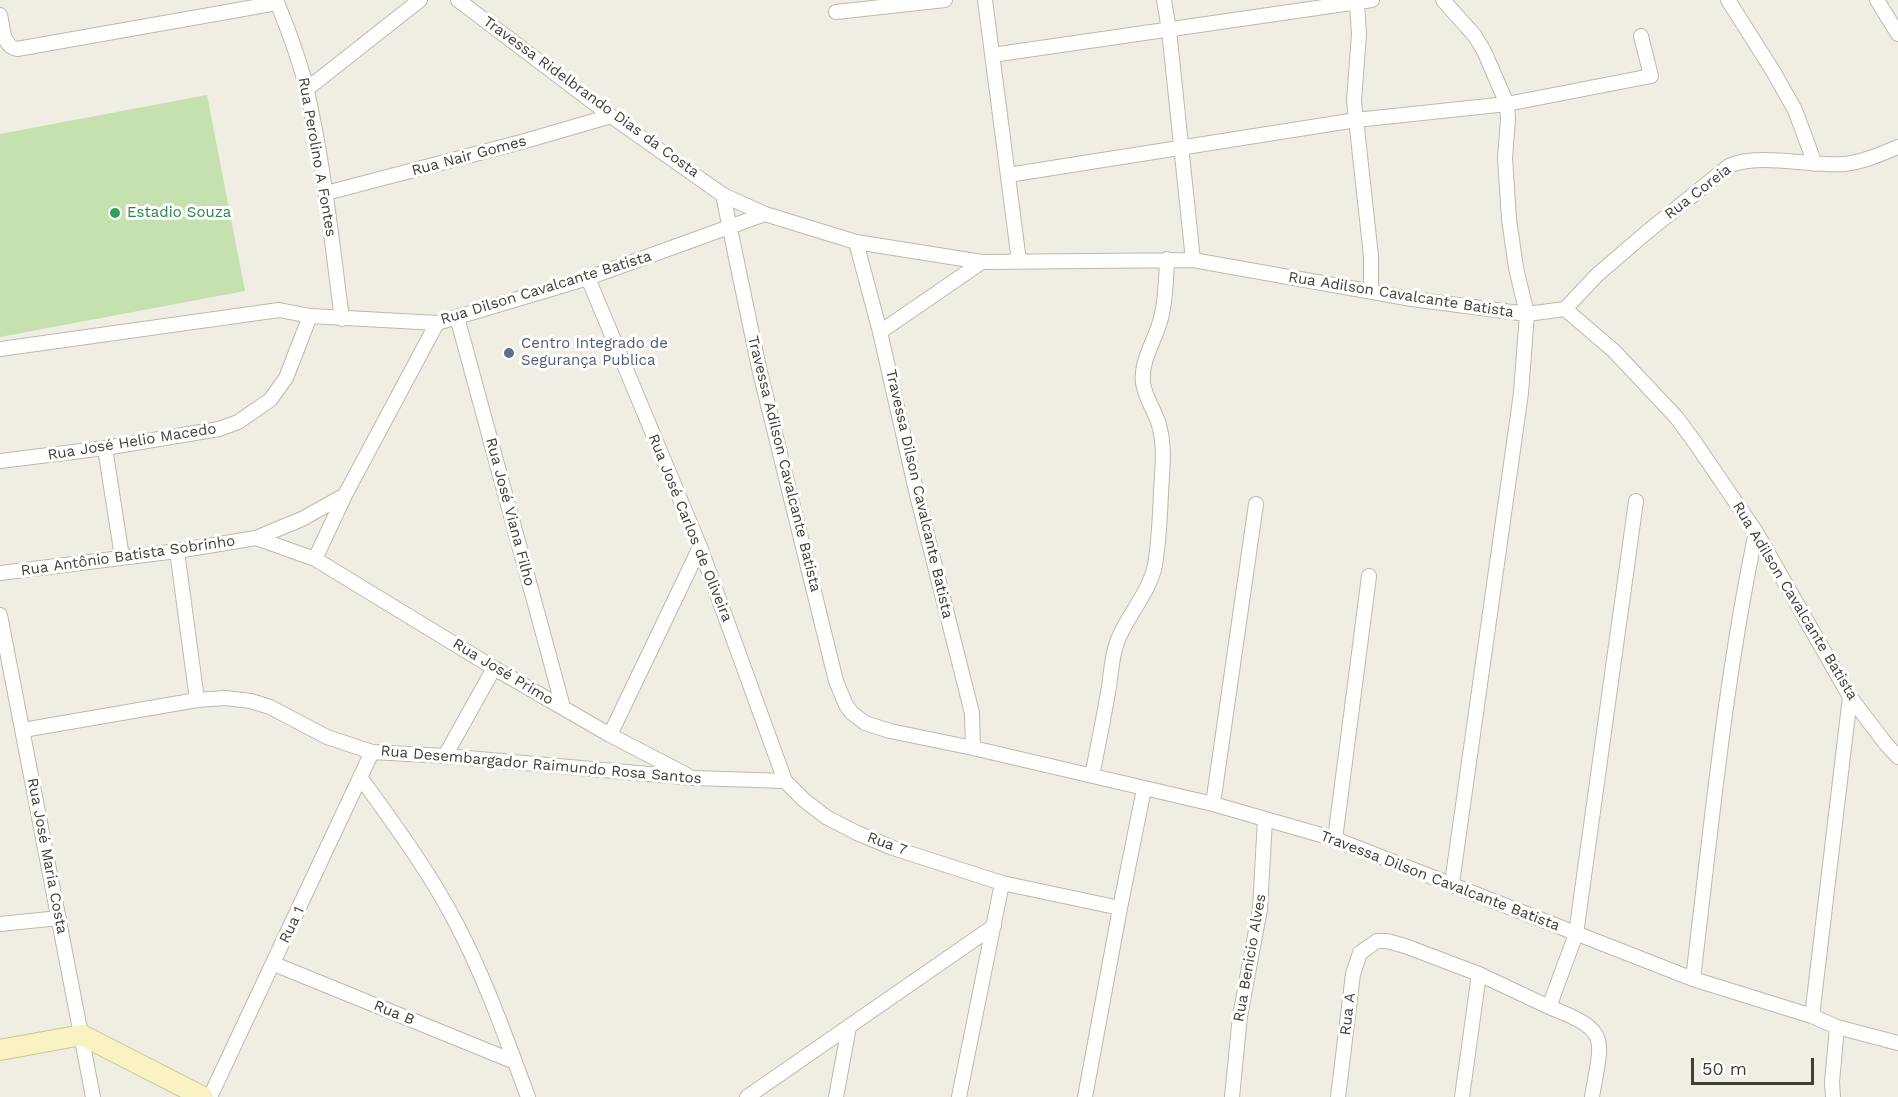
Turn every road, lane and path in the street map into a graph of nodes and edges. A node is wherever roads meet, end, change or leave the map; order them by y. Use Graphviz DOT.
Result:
graph roads {
  1 [pos="420,0"];
  2 [pos="458,0"];
  3 [pos="945,0"];
  4 [pos="985,0"];
  5 [pos="1164,0"];
  6 [pos="1372,0"];
  7 [pos="1443,0"];
  8 [pos="1728,0"];
  9 [pos="1877,0"];
  10 [pos="277,2"];
  11 [pos="1357,3"];
  12 [pos="836,12"];
  13 [pos="0,15"];
  14 [pos="1169,30"];
  15 [pos="1898,34"];
  16 [pos="1641,36"];
  17 [pos="992,55"];
  18 [pos="307,89"];
  19 [pos="1507,104"];
  20 [pos="611,116"];
  21 [pos="1356,120"];
  22 [pos="1898,147"];
  23 [pos="1181,148"];
  24 [pos="1815,164"];
  25 [pos="1008,175"];
  26 [pos="326,193"];
  27 [pos="723,195"];
  28 [pos="765,214"];
  29 [pos="730,228"];
  30 [pos="856,242"];
  31 [pos="1167,259"];
  32 [pos="1193,260"];
  33 [pos="1019,261"];
  34 [pos="982,262"];
  35 [pos="588,278"];
  36 [pos="1371,292"];
  37 [pos="1566,309"];
  38 [pos="1527,314"];
  39 [pos="310,316"];
  40 [pos="457,317"];
  41 [pos="342,319"];
  42 [pos="437,323"];
  43 [pos="880,332"];
  44 [pos="0,349"];
  45 [pos="105,448"];
  46 [pos="0,461"];
  47 [pos="345,495"];
  48 [pos="1636,501"];
  49 [pos="1256,504"];
  50 [pos="1756,532"];
  51 [pos="256,538"];
  52 [pos="700,547"];
  53 [pos="177,551"];
  54 [pos="122,557"];
  55 [pos="315,559"];
  56 [pos="0,573"];
  57 [pos="1369,576"];
  58 [pos="0,615"];
  59 [pos="494,668"];
  60 [pos="1850,697"];
  61 [pos="197,700"];
  62 [pos="563,707"];
  63 [pos="865,723"];
  64 [pos="23,730"];
  65 [pos="610,735"];
  66 [pos="973,748"];
  67 [pos="372,752"];
  68 [pos="445,756"];
  69 [pos="1898,757"];
  70 [pos="1092,776"];
  71 [pos="360,777"];
  72 [pos="694,778"];
  73 [pos="785,781"];
  74 [pos="1144,789"];
  75 [pos="1212,804"];
  76 [pos="1265,819"];
  77 [pos="1335,839"];
  78 [pos="1002,883"];
  79 [pos="1452,884"];
  80 [pos="1120,908"];
  81 [pos="59,918"];
  82 [pos="0,924"];
  83 [pos="994,926"];
  84 [pos="1576,934"];
  85 [pos="274,964"];
  86 [pos="1479,974"];
  87 [pos="1693,979"];
  88 [pos="1549,1006"];
  89 [pos="1812,1017"];
  90 [pos="849,1027"];
  91 [pos="1837,1027"];
  92 [pos="82,1035"];
  93 [pos="1898,1043"];
  94 [pos="0,1050"];
  95 [pos="515,1062"];
  96 [pos="93,1097"];
  97 [pos="203,1097"];
  98 [pos="210,1097"];
  99 [pos="528,1097"];
  100 [pos="747,1097"];
  101 [pos="836,1097"];
  102 [pos="959,1097"];
  103 [pos="1085,1097"];
  104 [pos="1232,1097"];
  105 [pos="1338,1097"];
  106 [pos="1462,1097"];
  107 [pos="1592,1097"];
  108 [pos="1833,1097"];
  1 -- 18 [label="street"];
  2 -- 20 [label="street, Travessa Ridelbrando Dias da Costa"];
  3 -- 12 [label="street"];
  4 -- 17 [label="street"];
  5 -- 14 [label="street"];
  6 -- 11 [label="street"];
  7 -- 19 [label="street"];
  8 -- 24 [label="street"];
  9 -- 15 [label="street"];
  10 -- 13 [label="street"];
  10 -- 18 [label="street, Rua Perolino A Fontes"];
  11 -- 14 [label="street"];
  11 -- 21 [label="street"];
  14 -- 17 [label="street"];
  14 -- 23 [label="street"];
  16 -- 19 [label="street"];
  17 -- 25 [label="street"];
  18 -- 26 [label="street, Rua Perolino A Fontes"];
  19 -- 21 [label="street"];
  19 -- 38 [label="street"];
  20 -- 26 [label="street, Rua Nair Gomes"];
  20 -- 27 [label="street, Travessa Ridelbrando Dias da Costa"];
  21 -- 23 [label="street"];
  21 -- 36 [label="street"];
  22 -- 24 [label="street, Rua Coreia"];
  23 -- 25 [label="street"];
  23 -- 32 [label="street"];
  24 -- 37 [label="street, Rua Coreia"];
  25 -- 33 [label="street"];
  26 -- 41 [label="street, Rua Perolino A Fontes"];
  27 -- 28 [label="street, Rua Adilson Cavalcante Batista"];
  27 -- 29 [label="street, Travessa Adilson Cavalcante Batista"];
  28 -- 29 [label="street, Rua Dilson Cavalcante Batista"];
  28 -- 30 [label="street, Rua Adilson Cavalcante Batista"];
  29 -- 35 [label="street, Rua Dilson Cavalcante Batista"];
  29 -- 63 [label="street, Travessa Adilson Cavalcante Batista"];
  30 -- 34 [label="street, Rua Adilson Cavalcante Batista"];
  30 -- 43 [label="street, Travessa Dilson Cavalcante Batista"];
  31 -- 32 [label="street, Rua Adilson Cavalcante Batista"];
  31 -- 33 [label="street, Rua Adilson Cavalcante Batista"];
  31 -- 70 [label="street"];
  32 -- 36 [label="street, Rua Adilson Cavalcante Batista"];
  33 -- 34 [label="street, Rua Adilson Cavalcante Batista"];
  34 -- 43 [label="street"];
  35 -- 40 [label="street, Rua Dilson Cavalcante Batista"];
  35 -- 52 [label="street, Rua José Carlos de Oliveira"];
  36 -- 38 [label="street, Rua Adilson Cavalcante Batista"];
  37 -- 38 [label="street, Rua Adilson Cavalcante Batista"];
  37 -- 50 [label="street, Rua Adilson Cavalcante Batista"];
  38 -- 79 [label="street"];
  39 -- 41 [label="street, Rua Dilson Cavalcante Batista"];
  39 -- 44 [label="street, Rua Dilson Cavalcante Batista"];
  39 -- 45 [label="street, Rua José Helio Macedo"];
  40 -- 42 [label="street, Rua Dilson Cavalcante Batista"];
  40 -- 62 [label="street, Rua José Viana Filho"];
  41 -- 42 [label="street, Rua Dilson Cavalcante Batista"];
  42 -- 47 [label="street"];
  43 -- 66 [label="street, Travessa Dilson Cavalcante Batista"];
  45 -- 46 [label="street, Rua José Helio Macedo"];
  45 -- 54 [label="street"];
  47 -- 51 [label="street, Rua Antônio Batista Sobrinho"];
  47 -- 55 [label="street"];
  48 -- 84 [label="street"];
  49 -- 75 [label="street"];
  50 -- 60 [label="street, Rua Adilson Cavalcante Batista"];
  50 -- 87 [label="street"];
  51 -- 53 [label="street, Rua Antônio Batista Sobrinho"];
  51 -- 55 [label="street, Rua José Primo"];
  52 -- 65 [label="street"];
  52 -- 73 [label="street, Rua José Carlos de Oliveira"];
  53 -- 54 [label="street, Rua Antônio Batista Sobrinho"];
  53 -- 61 [label="street"];
  54 -- 56 [label="street, Rua Antônio Batista Sobrinho"];
  55 -- 59 [label="street, Rua José Primo"];
  57 -- 77 [label="street"];
  58 -- 64 [label="street, Rua José Maria Costa"];
  59 -- 62 [label="street, Rua José Primo"];
  59 -- 68 [label="street"];
  60 -- 69 [label="street, Rua Adilson Cavalcante Batista"];
  60 -- 89 [label="street"];
  61 -- 64 [label="street, Rua Desembargador Raimundo Rosa Santos"];
  61 -- 67 [label="street, Rua Desembargador Raimundo Rosa Santos"];
  62 -- 65 [label="street, Rua José Primo"];
  63 -- 66 [label="street, Travessa Dilson Cavalcante Batista"];
  64 -- 81 [label="street, Rua José Maria Costa"];
  65 -- 72 [label="street, Rua José Primo"];
  66 -- 70 [label="street, Travessa Dilson Cavalcante Batista"];
  67 -- 68 [label="street, Rua Desembargador Raimundo Rosa Santos"];
  67 -- 71 [label="street, Rua 1"];
  68 -- 72 [label="street, Rua Desembargador Raimundo Rosa Santos"];
  70 -- 74 [label="street, Travessa Dilson Cavalcante Batista"];
  71 -- 85 [label="street, Rua 1"];
  71 -- 95 [label="street"];
  72 -- 73 [label="street, Rua Desembargador Raimundo Rosa Santos"];
  73 -- 78 [label="street, Rua 7"];
  74 -- 75 [label="street, Travessa Dilson Cavalcante Batista"];
  74 -- 80 [label="street"];
  75 -- 76 [label="street, Travessa Dilson Cavalcante Batista"];
  76 -- 77 [label="street, Travessa Dilson Cavalcante Batista"];
  76 -- 104 [label="street, Rua Benicio Alves"];
  77 -- 79 [label="street, Travessa Dilson Cavalcante Batista"];
  78 -- 80 [label="street, Rua 7"];
  78 -- 83 [label="street"];
  79 -- 84 [label="street, Travessa Dilson Cavalcante Batista"];
  80 -- 103 [label="street"];
  81 -- 82 [label="street"];
  81 -- 92 [label="street, Rua José Maria Costa"];
  83 -- 90 [label="street"];
  83 -- 102 [label="street"];
  84 -- 87 [label="street, Travessa Dilson Cavalcante Batista"];
  84 -- 88 [label="street"];
  85 -- 95 [label="street, Rua B"];
  85 -- 98 [label="street, Rua 1"];
  86 -- 88 [label="street"];
  86 -- 105 [label="street, Rua A"];
  86 -- 106 [label="street"];
  87 -- 89 [label="street, Travessa Dilson Cavalcante Batista"];
  88 -- 107 [label="street"];
  89 -- 91 [label="street, Travessa Dilson Cavalcante Batista"];
  90 -- 100 [label="street"];
  90 -- 101 [label="street"];
  91 -- 93 [label="street, Travessa Dilson Cavalcante Batista"];
  91 -- 108 [label="street"];
  92 -- 94 [label="main road"];
  92 -- 96 [label="street, Rua José Maria Costa"];
  92 -- 97 [label="main road"];
  95 -- 99 [label="street"];
}
